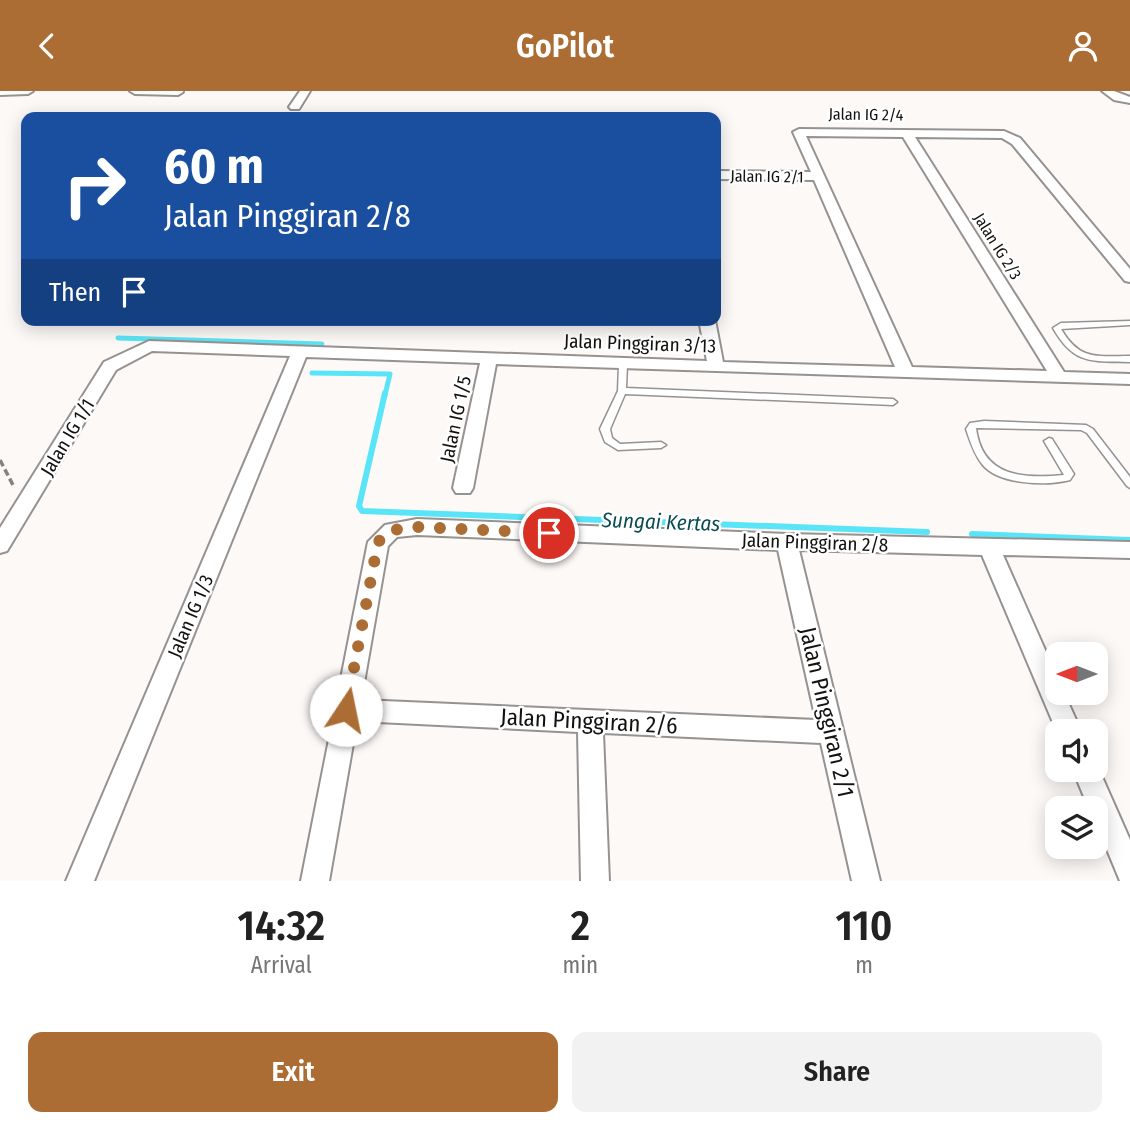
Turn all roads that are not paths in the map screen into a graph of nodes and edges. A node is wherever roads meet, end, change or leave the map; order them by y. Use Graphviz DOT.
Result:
graph roads {
  1 [pos="27,91"];
  2 [pos="135,91"];
  3 [pos="154,91"];
  4 [pos="305,91"];
  5 [pos="1107,91"];
  6 [pos="0,92"];
  7 [pos="178,92"];
  8 [pos="1130,100"];
  9 [pos="295,107"];
  10 [pos="906,132"];
  11 [pos="721,175"];
  12 [pos="819,176"];
  13 [pos="1130,278"];
  14 [pos="1130,323"];
  15 [pos="708,326"];
  16 [pos="149,347"];
  17 [pos="300,352"];
  18 [pos="489,359"];
  19 [pos="1130,359"];
  20 [pos="623,364"];
  21 [pos="716,367"];
  22 [pos="906,373"];
  23 [pos="1060,379"];
  24 [pos="1130,379"];
  25 [pos="622,391"];
  26 [pos="893,402"];
  27 [pos="1049,441"];
  28 [pos="661,445"];
  29 [pos="1130,484"];
  30 [pos="463,488"];
  31 [pos="787,542"];
  32 [pos="0,545"];
  33 [pos="989,547"];
  34 [pos="1130,550"];
  35 [pos="346,710"];
  36 [pos="1064,719"];
  37 [pos="590,721"];
  38 [pos="831,732"];
  39 [pos="1091,782"];
  40 [pos="1130,872"];
  41 [pos="80,881"];
  42 [pos="315,881"];
  43 [pos="595,881"];
  44 [pos="866,881"];
  1 -- 6 [label="street"];
  2 -- 3 [label="street"];
  3 -- 7 [label="street"];
  4 -- 9 [label="street"];
  5 -- 8 [label="street"];
  10 -- 12 [label="street, Jalan IG 2/4"];
  10 -- 13 [label="street, Jalan IG 2/4"];
  10 -- 23 [label="street, Jalan IG 2/3"];
  11 -- 12 [label="street, Jalan IG 2/1"];
  12 -- 22 [label="street, Jalan IG 2/4"];
  14 -- 19 [label="lane"];
  15 -- 21 [label="street"];
  16 -- 17 [label="street, Jalan Pinggiran 3/13"];
  16 -- 32 [label="street, Jalan IG 1/1"];
  17 -- 18 [label="street, Jalan Pinggiran 3/13"];
  17 -- 41 [label="street, Jalan IG 1/3"];
  18 -- 20 [label="street, Jalan Pinggiran 3/13"];
  18 -- 30 [label="street, Jalan IG 1/5"];
  20 -- 21 [label="street, Jalan Pinggiran 3/13"];
  20 -- 25 [label="lane"];
  21 -- 22 [label="street, Jalan Pinggiran 3/13"];
  22 -- 23 [label="street, Jalan Pinggiran 3/13"];
  23 -- 24 [label="street, Jalan Pinggiran 3/13"];
  25 -- 26 [label="lane"];
  25 -- 28 [label="lane"];
  27 -- 29 [label="lane"];
  31 -- 33 [label="street, Jalan Pinggiran 2/8"];
  31 -- 35 [label="street, Jalan Pinggiran 2/8"];
  31 -- 38 [label="street, Jalan Pinggiran 2/1"];
  33 -- 34 [label="street, Jalan Pinggiran 2/8"];
  33 -- 36 [label="street"];
  35 -- 37 [label="street, Jalan Pinggiran 2/6"];
  35 -- 42 [label="street"];
  37 -- 38 [label="street, Jalan Pinggiran 2/6"];
  37 -- 43 [label="street"];
  38 -- 44 [label="street, Jalan Pinggiran 2/1"];
  39 -- 40 [label="street"];
}
